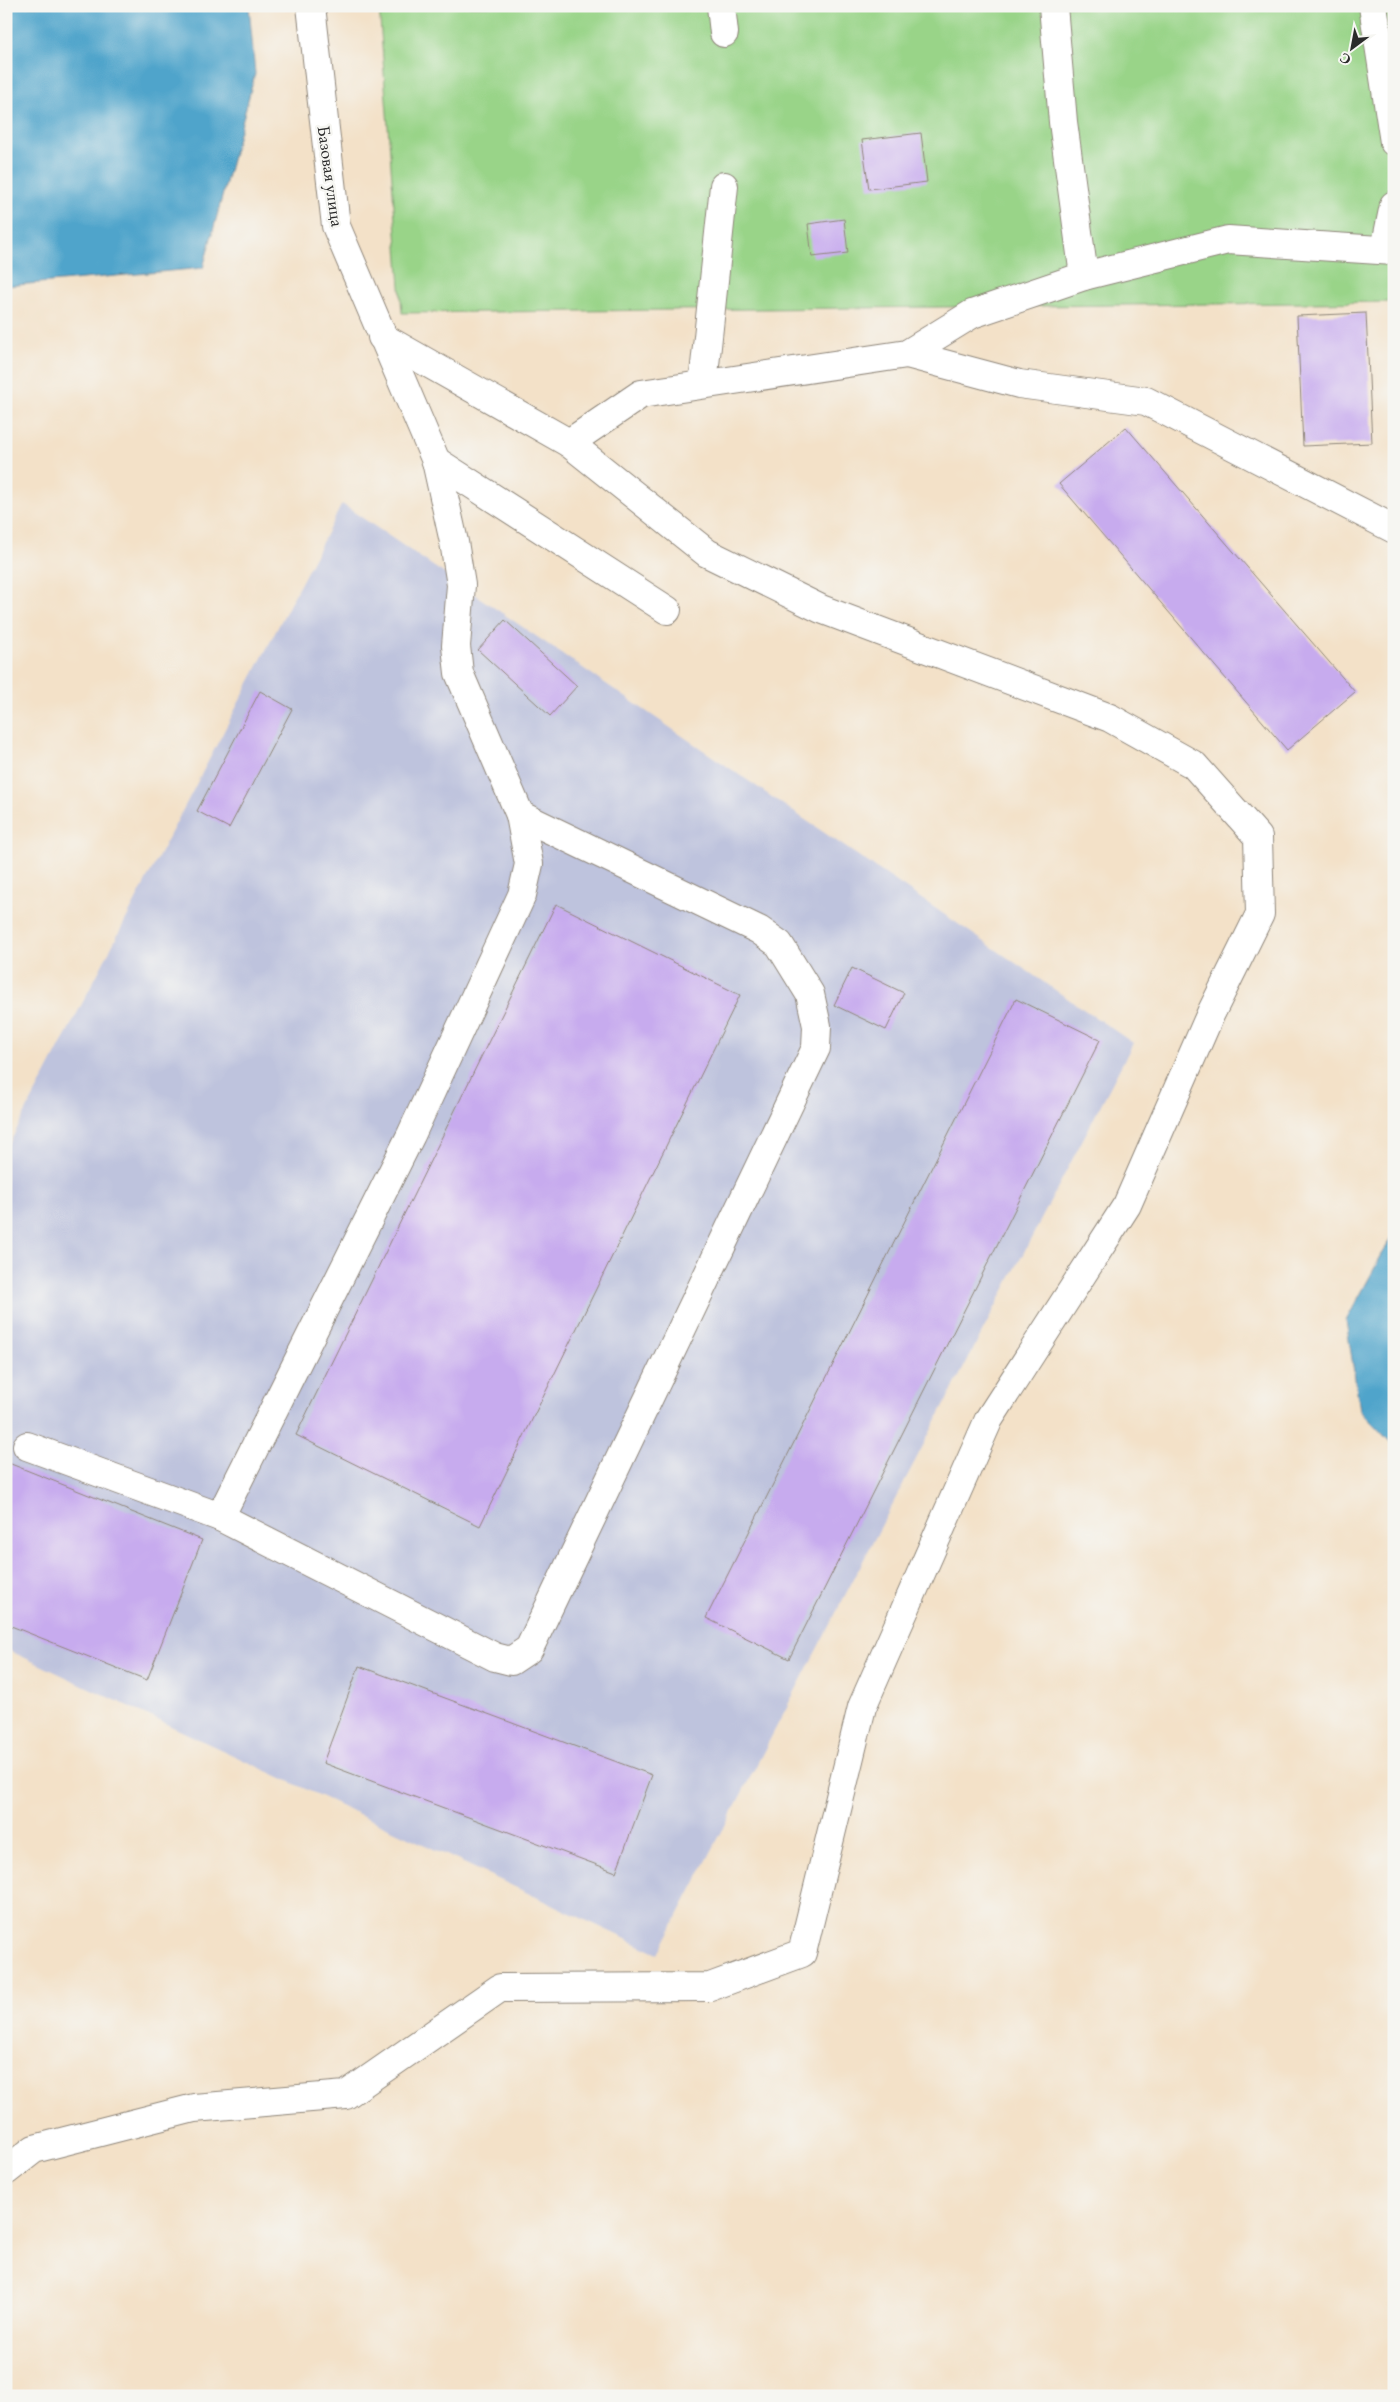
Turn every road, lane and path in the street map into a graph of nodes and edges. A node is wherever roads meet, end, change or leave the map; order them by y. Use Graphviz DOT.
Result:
graph roads {
  1 [pos="311,6"];
  2 [pos="721,6"];
  3 [pos="1053,6"];
  4 [pos="1374,6"];
  5 [pos="724,33"];
  6 [pos="1394,142"];
  7 [pos="724,186"];
  8 [pos="1394,205"];
  9 [pos="1389,250"];
  10 [pos="1084,276"];
  11 [pos="382,337"];
  12 [pos="907,354"];
  13 [pos="703,384"];
  14 [pos="569,443"];
  15 [pos="436,461"];
  16 [pos="1394,529"];
  17 [pos="668,610"];
  18 [pos="520,816"];
  19 [pos="27,1446"];
  20 [pos="220,1517"];
  21 [pos="6,2171"];
  1 -- 11 [label="street, Базовая улица"];
  2 -- 5 [label="street"];
  3 -- 10 [label="street"];
  4 -- 6 [label="street"];
  7 -- 13 [label="street"];
  8 -- 9 [label="street"];
  9 -- 10 [label="street"];
  10 -- 12 [label="street"];
  11 -- 14 [label="street"];
  11 -- 15 [label="street, Базовая улица"];
  12 -- 13 [label="street"];
  12 -- 16 [label="street"];
  13 -- 14 [label="street"];
  14 -- 21 [label="street"];
  15 -- 17 [label="street"];
  15 -- 18 [label="street, Базовая улица"];
  18 -- 20 [label="street, Базовая улица"];
  18 -- 20 [label="street"];
  19 -- 20 [label="street"];
}
